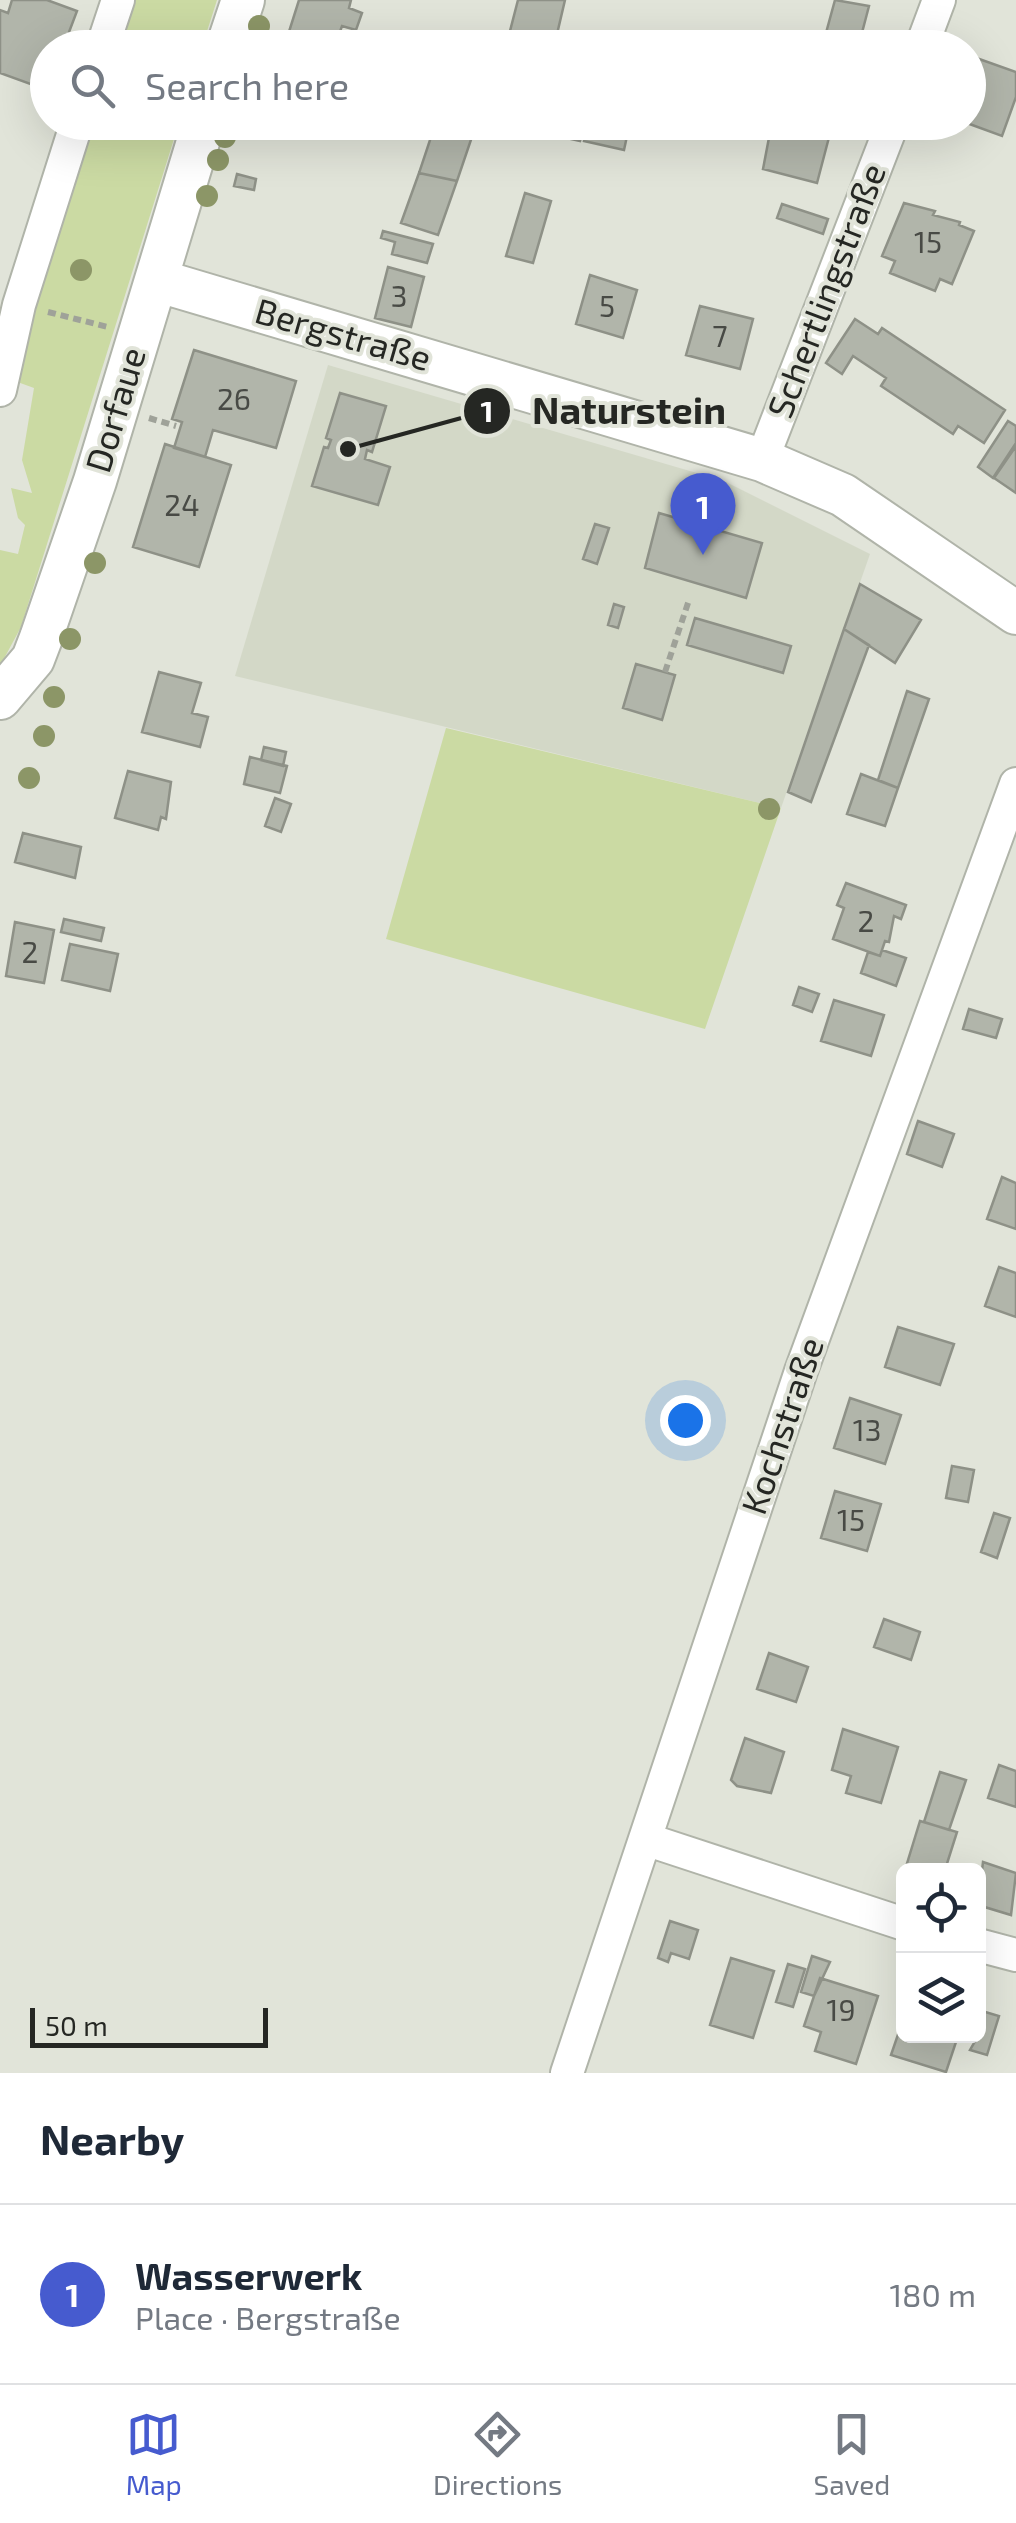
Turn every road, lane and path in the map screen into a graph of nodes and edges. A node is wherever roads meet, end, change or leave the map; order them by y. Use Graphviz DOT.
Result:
graph roads {
  1 [pos="118,0"];
  2 [pos="244,0"];
  3 [pos="939,0"];
  4 [pos="108,30"];
  5 [pos="233,30"];
  6 [pos="928,30"];
  7 [pos="71,140"];
  8 [pos="199,140"];
  9 [pos="886,140"];
  10 [pos="156,280"];
  11 [pos="19,305"];
  12 [pos="110,327"];
  13 [pos="0,390"];
  14 [pos="149,418"];
  15 [pos="176,426"];
  16 [pos="762,460"];
  17 [pos="688,600"];
  18 [pos="1016,613"];
  19 [pos="665,672"];
  20 [pos="5,693"];
  21 [pos="1016,784"];
  22 [pos="645,1839"];
  23 [pos="896,1921"];
  24 [pos="986,1946"];
  25 [pos="1016,1955"];
  26 [pos="567,2073"];
  1 -- 4 [label="street"];
  2 -- 5 [label="street"];
  3 -- 6 [label="street"];
  7 -- 11 [label="street"];
  8 -- 10 [label="street, Dorfaue"];
  9 -- 16 [label="street, Schertlingstraße"];
  10 -- 16 [label="street, Bergstraße"];
  10 -- 20 [label="street, Dorfaue"];
  11 -- 12 [label="path"];
  11 -- 13 [label="street"];
  14 -- 15 [label="path"];
  16 -- 18 [label="street, Bergstraße"];
  17 -- 19 [label="path"];
  21 -- 22 [label="street, Kochstraße"];
  22 -- 23 [label="street"];
  22 -- 26 [label="street, Kochstraße"];
  24 -- 25 [label="street"];
}
